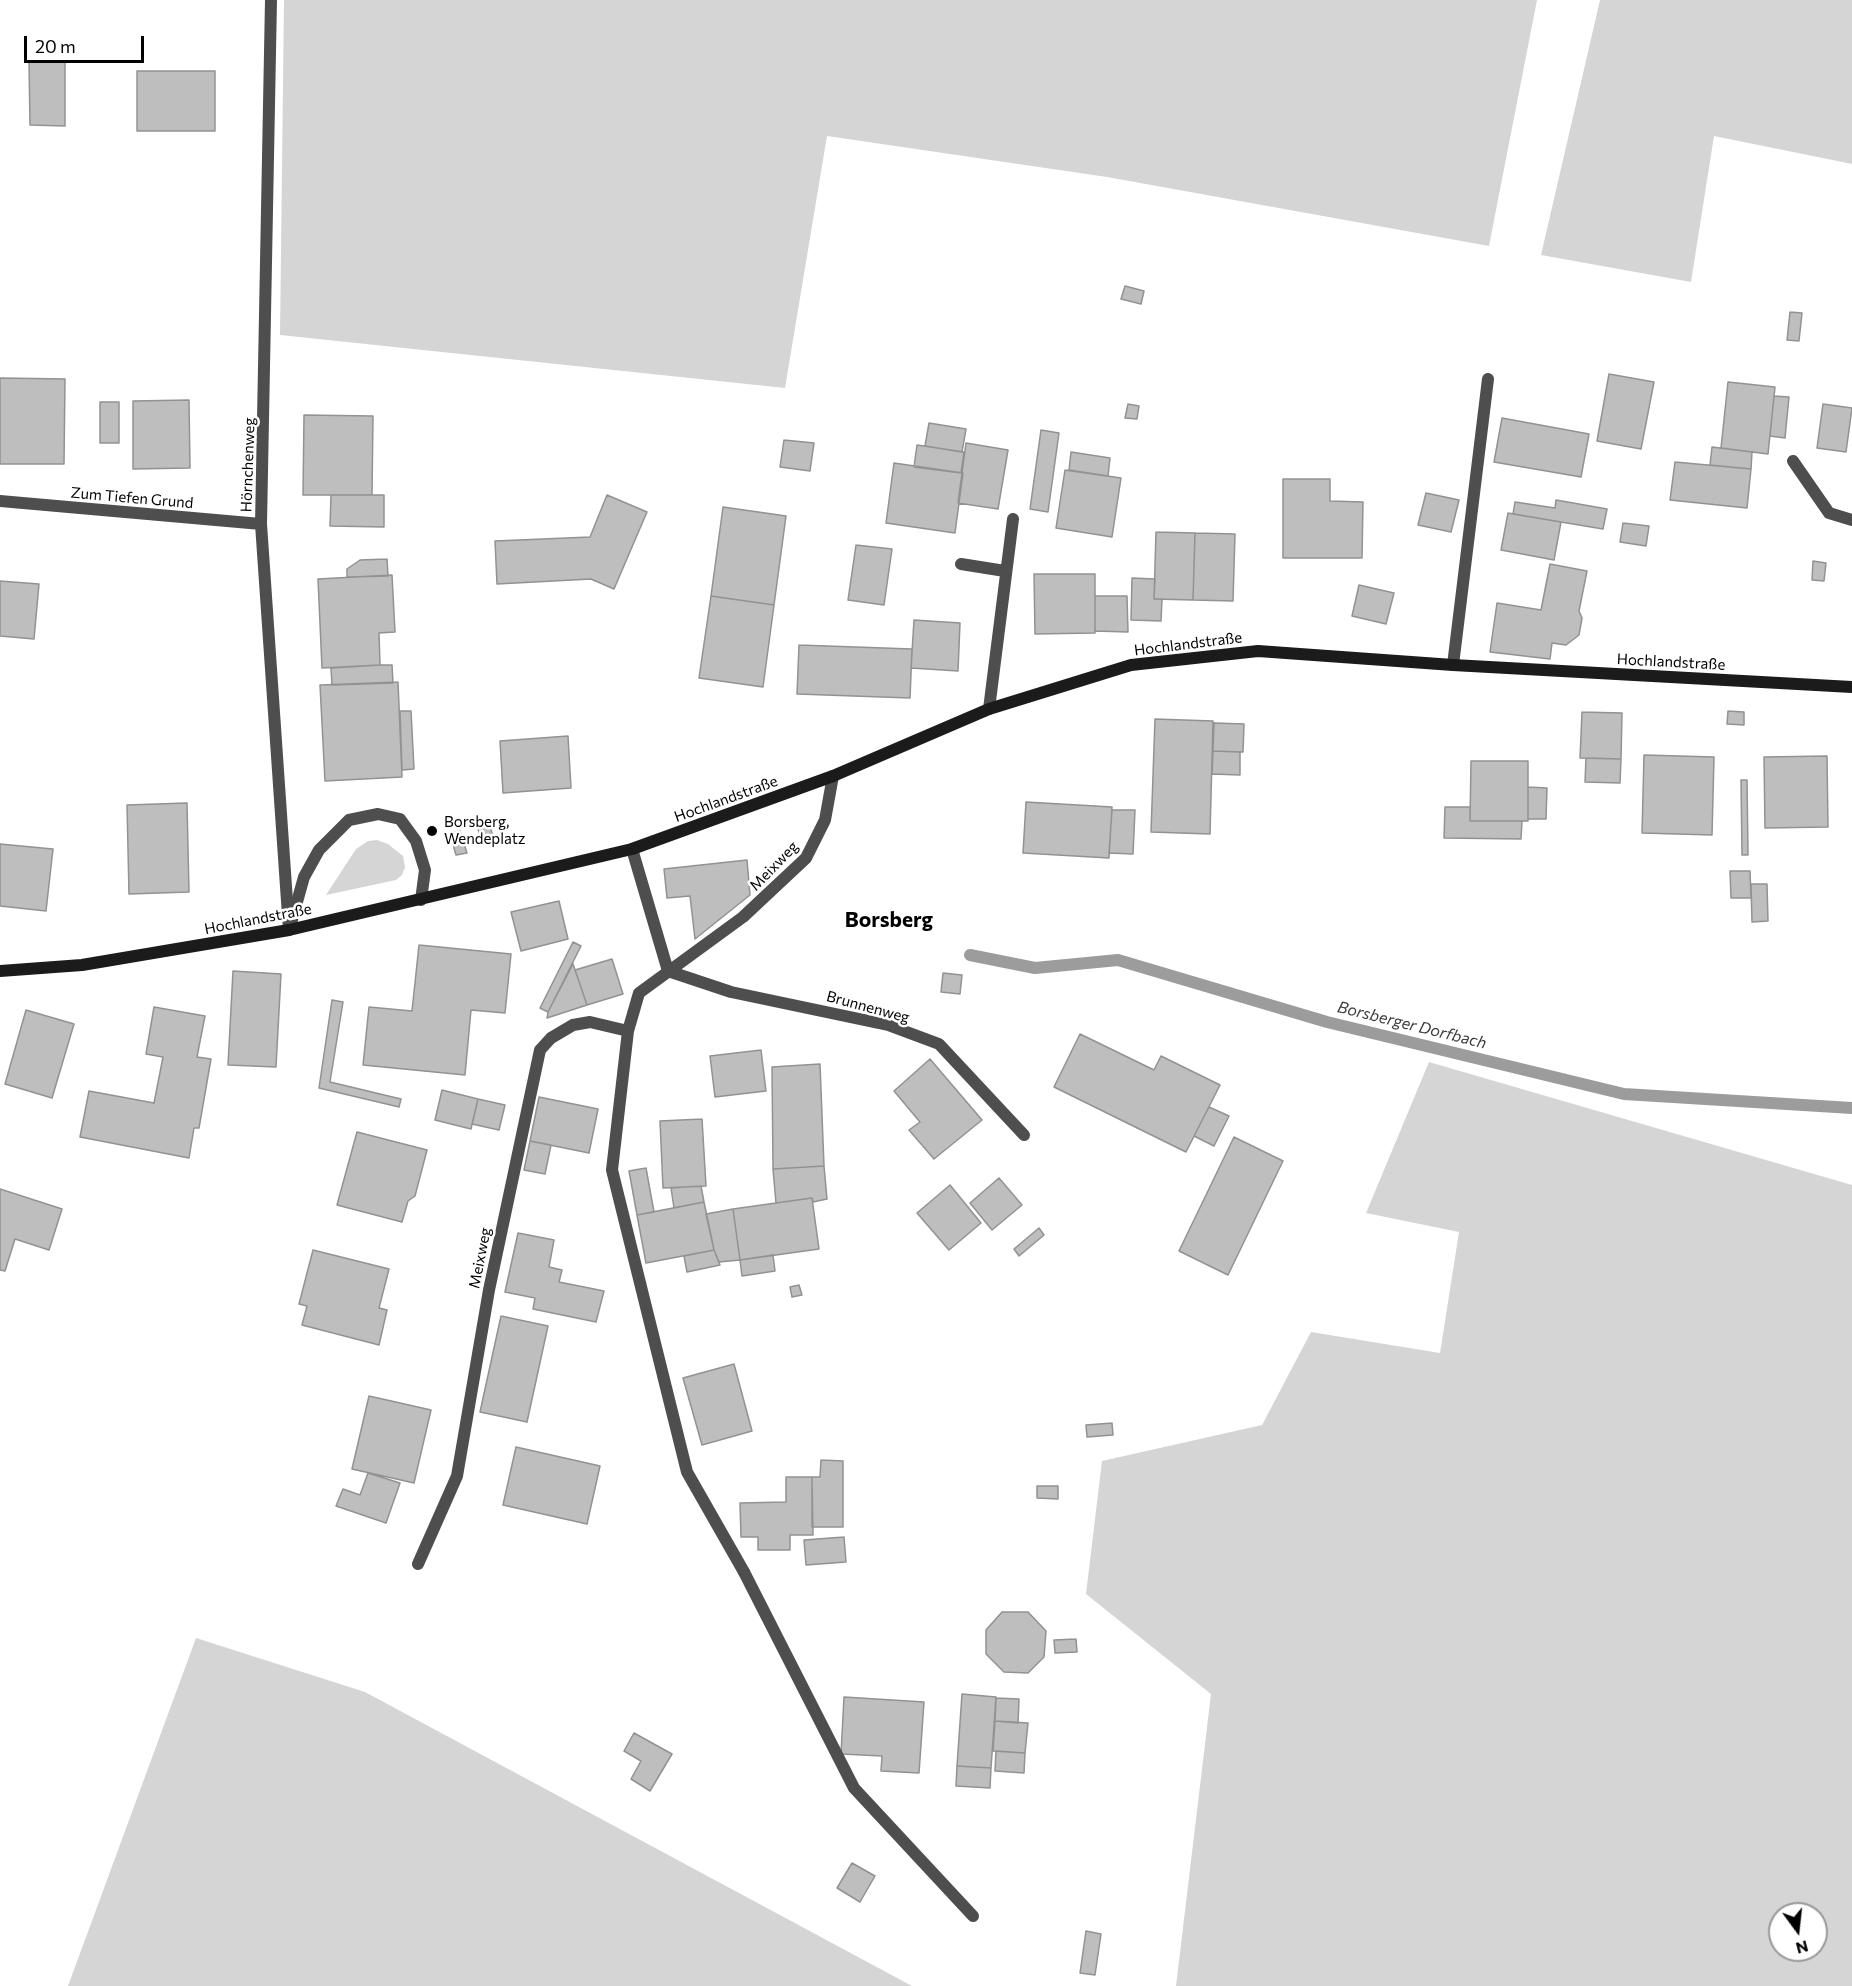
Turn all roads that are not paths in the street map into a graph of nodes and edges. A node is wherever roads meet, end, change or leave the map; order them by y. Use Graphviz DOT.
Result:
graph roads {
  1 [pos="272,0"];
  2 [pos="1488,380"];
  3 [pos="1793,461"];
  4 [pos="0,501"];
  5 [pos="1013,519"];
  6 [pos="1852,520"];
  7 [pos="261,524"];
  8 [pos="962,564"];
  9 [pos="1005,571"];
  10 [pos="1453,665"];
  11 [pos="1852,687"];
  12 [pos="989,709"];
  13 [pos="832,776"];
  14 [pos="632,849"];
  15 [pos="421,900"];
  16 [pos="289,930"];
  17 [pos="0,971"];
  18 [pos="668,971"];
  19 [pos="628,1031"];
  20 [pos="1024,1135"];
  21 [pos="418,1564"];
  22 [pos="973,1916"];
  1 -- 7 [label="street, Hörnchenweg"];
  2 -- 10 [label="street"];
  3 -- 6 [label="street"];
  4 -- 7 [label="street, Zum Tiefen Grund"];
  5 -- 9 [label="street"];
  7 -- 16 [label="street, Hörnchenweg"];
  8 -- 9 [label="street"];
  9 -- 12 [label="street"];
  10 -- 11 [label="street, Hochlandstraße"];
  10 -- 12 [label="street, Hochlandstraße"];
  12 -- 13 [label="street, Hochlandstraße"];
  13 -- 14 [label="street, Hochlandstraße"];
  13 -- 18 [label="street, Meixweg"];
  14 -- 15 [label="street, Hochlandstraße"];
  14 -- 18 [label="street"];
  15 -- 16 [label="street, Hochlandstraße"];
  15 -- 16 [label="street"];
  16 -- 17 [label="street, Hochlandstraße"];
  18 -- 19 [label="street, Meixweg"];
  18 -- 20 [label="street, Brunnenweg"];
  19 -- 21 [label="street, Meixweg"];
  19 -- 22 [label="street, Meixweg"];
}
